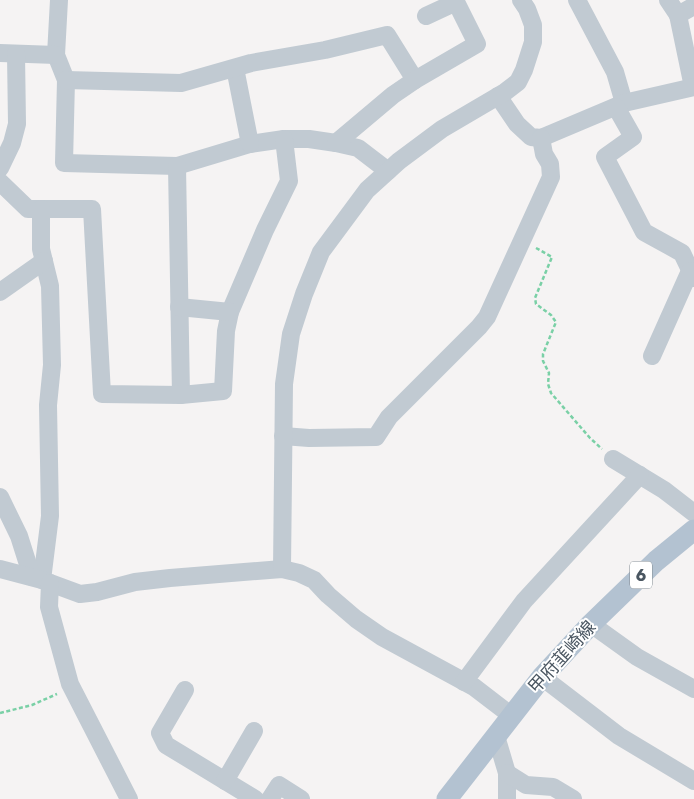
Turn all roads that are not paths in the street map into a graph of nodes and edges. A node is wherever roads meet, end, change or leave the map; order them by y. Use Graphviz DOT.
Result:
graph roads {
  1 [pos="59,0"];
  2 [pos="521,0"];
  3 [pos="577,0"];
  4 [pos="668,0"];
  5 [pos="694,6"];
  6 [pos="678,14"];
  7 [pos="426,16"];
  8 [pos="8,53"];
  9 [pos="56,55"];
  10 [pos="235,68"];
  11 [pos="66,80"];
  12 [pos="415,80"];
  13 [pos="694,87"];
  14 [pos="498,96"];
  15 [pos="620,105"];
  16 [pos="541,138"];
  17 [pos="284,139"];
  18 [pos="336,143"];
  19 [pos="250,144"];
  20 [pos="177,166"];
  21 [pos="0,168"];
  22 [pos="388,170"];
  23 [pos="0,182"];
  24 [pos="41,209"];
  25 [pos="44,262"];
  26 [pos="692,274"];
  27 [pos="0,292"];
  28 [pos="179,307"];
  29 [pos="230,312"];
  30 [pos="652,356"];
  31 [pos="181,395"];
  32 [pos="283,436"];
  33 [pos="613,459"];
  34 [pos="640,475"];
  35 [pos="0,497"];
  36 [pos="694,513"];
  37 [pos="694,530"];
  38 [pos="0,569"];
  39 [pos="282,569"];
  40 [pos="41,580"];
  41 [pos="592,624"];
  42 [pos="542,677"];
  43 [pos="464,682"];
  44 [pos="694,689"];
  45 [pos="184,690"];
  46 [pos="512,716"];
  47 [pos="254,731"];
  48 [pos="496,736"];
  49 [pos="507,773"];
  50 [pos="225,781"];
  51 [pos="694,781"];
  52 [pos="128,799"];
  53 [pos="256,799"];
  54 [pos="270,799"];
  55 [pos="302,799"];
  56 [pos="446,799"];
  57 [pos="506,799"];
  58 [pos="573,799"];
  1 -- 9 [label="street"];
  2 -- 14 [label="street"];
  3 -- 15 [label="street"];
  4 -- 6 [label="street"];
  5 -- 6 [label="street"];
  6 -- 13 [label="street"];
  7 -- 12 [label="street"];
  8 -- 9 [label="street"];
  8 -- 21 [label="street"];
  9 -- 11 [label="street"];
  10 -- 11 [label="street"];
  10 -- 12 [label="street"];
  10 -- 19 [label="street"];
  11 -- 20 [label="street"];
  12 -- 18 [label="street"];
  13 -- 15 [label="street"];
  14 -- 16 [label="street"];
  14 -- 22 [label="street"];
  15 -- 16 [label="street"];
  15 -- 26 [label="street"];
  16 -- 32 [label="street"];
  17 -- 18 [label="street"];
  17 -- 19 [label="street"];
  17 -- 29 [label="street"];
  18 -- 22 [label="street"];
  19 -- 20 [label="street"];
  20 -- 28 [label="street"];
  22 -- 32 [label="street"];
  23 -- 24 [label="street"];
  24 -- 25 [label="street"];
  24 -- 31 [label="street"];
  25 -- 27 [label="street"];
  25 -- 40 [label="street"];
  26 -- 30 [label="street"];
  28 -- 29 [label="street"];
  28 -- 31 [label="street"];
  29 -- 31 [label="street"];
  32 -- 39 [label="street"];
  33 -- 34 [label="street"];
  34 -- 36 [label="street"];
  34 -- 43 [label="street"];
  35 -- 40 [label="street"];
  37 -- 41 [label="main road, 甲府韮崎線 / 6"];
  38 -- 40 [label="street"];
  39 -- 40 [label="street"];
  39 -- 43 [label="street"];
  40 -- 52 [label="street"];
  41 -- 42 [label="main road, 甲府韮崎線 / 6"];
  41 -- 44 [label="street"];
  42 -- 46 [label="main road, 甲府韮崎線 / 6"];
  42 -- 51 [label="street"];
  43 -- 46 [label="street"];
  45 -- 50 [label="street"];
  46 -- 48 [label="main road, 甲府韮崎線 / 6"];
  47 -- 50 [label="street"];
  48 -- 49 [label="street"];
  48 -- 56 [label="main road, 甲府韮崎線 / 6"];
  49 -- 57 [label="street"];
  49 -- 58 [label="street"];
  50 -- 53 [label="street"];
  54 -- 55 [label="street"];
}
